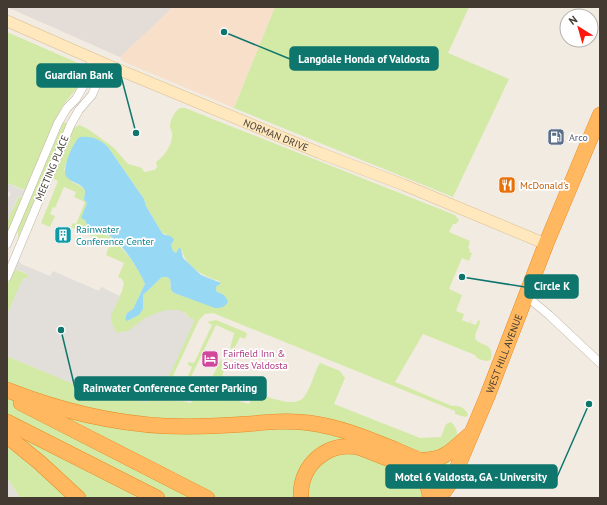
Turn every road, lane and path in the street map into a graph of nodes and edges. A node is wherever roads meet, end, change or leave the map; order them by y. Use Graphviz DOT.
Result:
graph roads {
  1 [pos="7,21"];
  2 [pos="93,58"];
  3 [pos="105,64"];
  4 [pos="600,115"];
  5 [pos="7,244"];
  6 [pos="546,244"];
  7 [pos="7,277"];
  8 [pos="525,295"];
  9 [pos="600,363"];
  10 [pos="7,390"];
  11 [pos="7,396"];
  12 [pos="7,422"];
  13 [pos="471,433"];
  14 [pos="7,436"];
  15 [pos="418,465"];
  16 [pos="452,480"];
  17 [pos="78,498"];
  18 [pos="157,498"];
  19 [pos="207,498"];
  20 [pos="301,498"];
  21 [pos="430,498"];
  22 [pos="439,498"];
  23 [pos="449,498"];
  1 -- 2 [label="street, NORMAN DRIVE"];
  2 -- 3 [label="street, NORMAN DRIVE"];
  2 -- 5 [label="street, MEETING PLACE"];
  3 -- 6 [label="street, NORMAN DRIVE"];
  3 -- 7 [label="street, MEETING PLACE"];
  4 -- 6 [label="highway, WEST HILL AVENUE"];
  6 -- 8 [label="highway, WEST HILL AVENUE"];
  8 -- 9 [label="street"];
  8 -- 13 [label="highway, WEST HILL AVENUE"];
  10 -- 15 [label="highway"];
  11 -- 19 [label="highway"];
  12 -- 18 [label="highway"];
  13 -- 15 [label="highway"];
  13 -- 16 [label="highway, WEST HILL AVENUE"];
  14 -- 17 [label="highway"];
  15 -- 16 [label="highway"];
  15 -- 20 [label="highway"];
  15 -- 21 [label="highway"];
  16 -- 22 [label="highway, WEST HILL AVENUE"];
  16 -- 23 [label="highway, WEST HILL AVENUE"];
}
